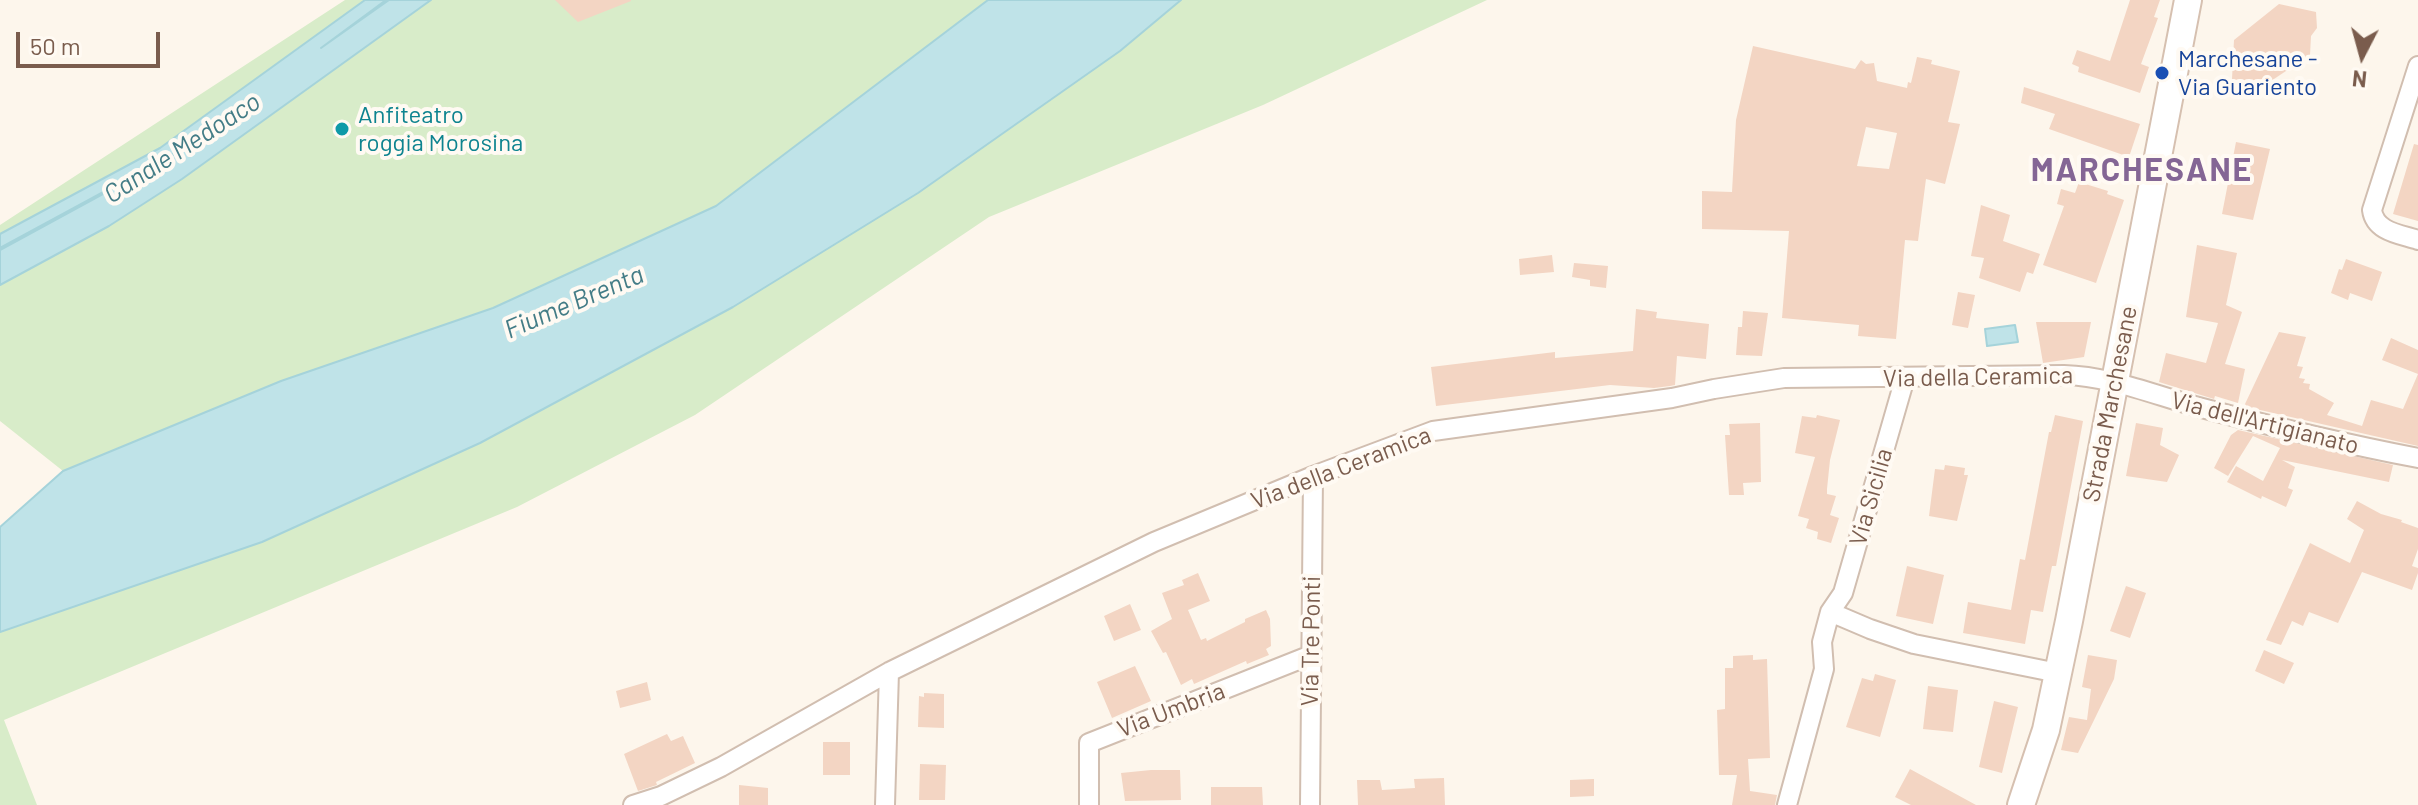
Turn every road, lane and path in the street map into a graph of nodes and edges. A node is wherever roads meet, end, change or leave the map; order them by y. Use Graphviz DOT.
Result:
graph roads {
  1 [pos="2188,0"];
  2 [pos="2418,66"];
  3 [pos="2418,240"];
  4 [pos="1905,378"];
  5 [pos="2114,382"];
  6 [pos="2418,458"];
  7 [pos="1313,476"];
  8 [pos="1830,612"];
  9 [pos="1311,655"];
  10 [pos="889,672"];
  11 [pos="2058,673"];
  12 [pos="633,805"];
  13 [pos="885,805"];
  14 [pos="1089,805"];
  15 [pos="1310,805"];
  16 [pos="1787,805"];
  17 [pos="2021,805"];
  1 -- 5 [label="main road, Strada Marchesane"];
  2 -- 3 [label="street"];
  4 -- 5 [label="street, Via della Ceramica"];
  4 -- 7 [label="street, Via della Ceramica"];
  4 -- 8 [label="street, Via Sicilia"];
  5 -- 6 [label="street, Via dell'Artigianato"];
  5 -- 11 [label="main road, Strada Marchesane"];
  7 -- 9 [label="street, Via Tre Ponti"];
  7 -- 10 [label="street, Via della Ceramica"];
  8 -- 11 [label="street"];
  8 -- 16 [label="street, Via Sicilia"];
  9 -- 14 [label="street, Via Umbria"];
  9 -- 15 [label="street, Via Tre Ponti"];
  10 -- 12 [label="street, Via della Ceramica"];
  10 -- 13 [label="street"];
  11 -- 17 [label="main road, Strada Marchesane"];
}
